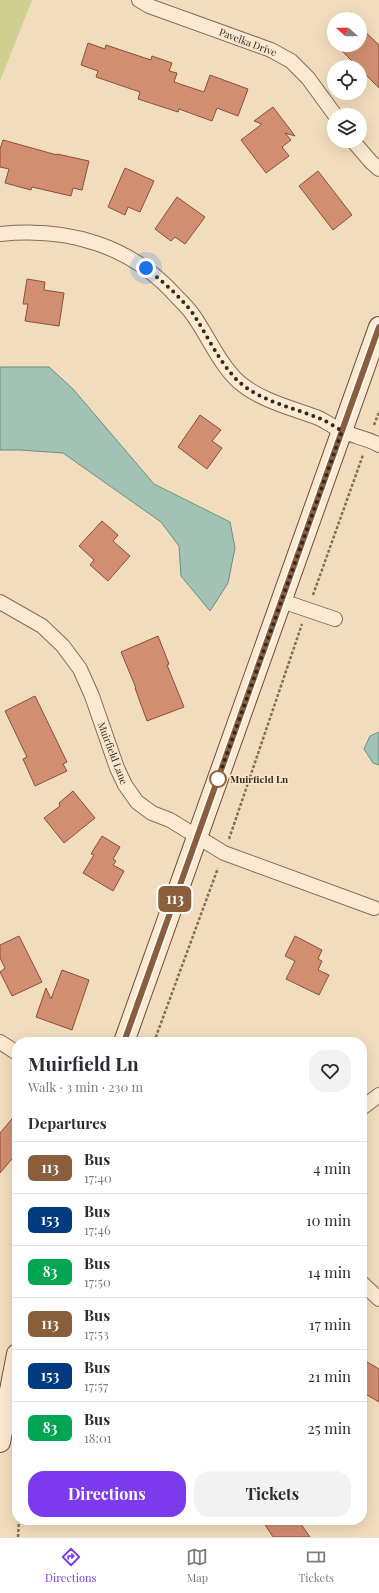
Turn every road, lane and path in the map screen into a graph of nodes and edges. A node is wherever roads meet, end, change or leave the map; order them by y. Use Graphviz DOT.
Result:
graph roads {
  1 [pos="138,0"];
  2 [pos="330,108"];
  3 [pos="359,148"];
  4 [pos="379,169"];
  5 [pos="0,234"];
  6 [pos="379,327"];
  7 [pos="379,412"];
  8 [pos="342,431"];
  9 [pos="374,442"];
  10 [pos="282,601"];
  11 [pos="0,602"];
  12 [pos="307,610"];
  13 [pos="334,619"];
  14 [pos="197,838"];
  15 [pos="224,853"];
  16 [pos="374,908"];
  17 [pos="126,1037"];
  18 [pos="156,1037"];
  19 [pos="0,1042"];
  20 [pos="12,1050"];
  21 [pos="379,1095"];
  22 [pos="367,1104"];
  23 [pos="367,1288"];
  24 [pos="379,1299"];
  25 [pos="12,1379"];
  26 [pos="0,1438"];
  27 [pos="0,1442"];
  28 [pos="19,1525"];
  29 [pos="18,1537"];
  1 -- 2 [label="street, Pavelka Drive"];
  3 -- 4 [label="street"];
  5 -- 8 [label="street"];
  6 -- 8 [label="street"];
  7 -- 9 [label="path"];
  8 -- 9 [label="street"];
  8 -- 10 [label="street"];
  9 -- 12 [label="path"];
  10 -- 12 [label="street"];
  10 -- 14 [label="street"];
  11 -- 14 [label="street, Muirfield Lane"];
  12 -- 13 [label="street"];
  12 -- 15 [label="path"];
  14 -- 15 [label="street, Muirfield Lane"];
  14 -- 17 [label="street"];
  15 -- 16 [label="street, Muirfield Lane"];
  15 -- 18 [label="path"];
  19 -- 20 [label="street"];
  21 -- 22 [label="street"];
  23 -- 24 [label="street"];
  25 -- 26 [label="street"];
  26 -- 27 [label="street"];
  28 -- 29 [label="path"];
}
